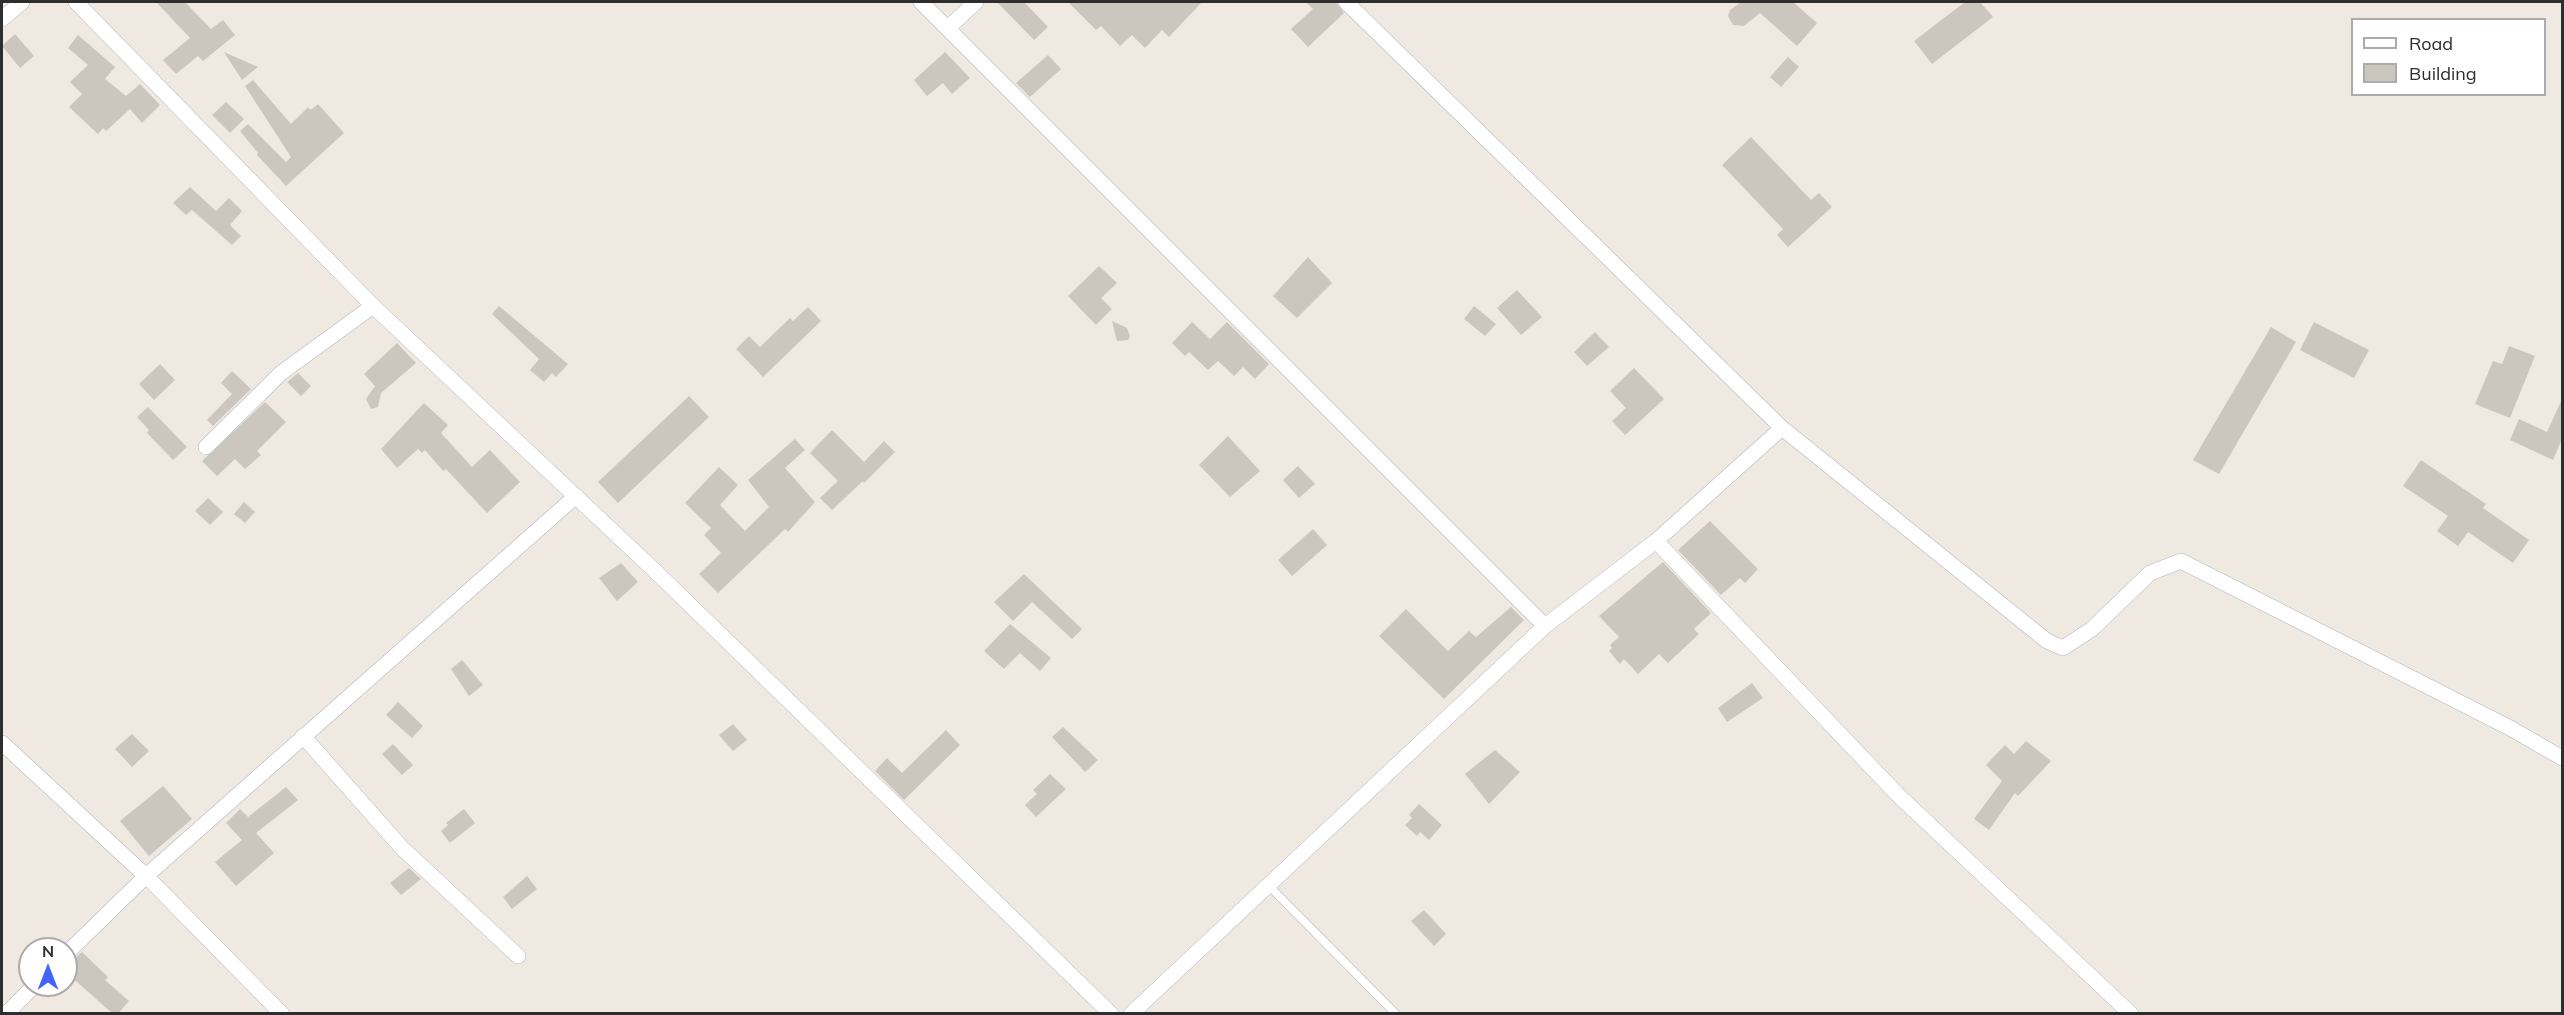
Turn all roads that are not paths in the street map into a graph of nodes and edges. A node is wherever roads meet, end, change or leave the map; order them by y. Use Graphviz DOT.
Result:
graph roads {
  1 [pos="22,2"];
  2 [pos="76,2"];
  3 [pos="921,2"];
  4 [pos="976,2"];
  5 [pos="1347,2"];
  6 [pos="2,19"];
  7 [pos="948,28"];
  8 [pos="373,306"];
  9 [pos="1782,429"];
  10 [pos="206,447"];
  11 [pos="576,496"];
  12 [pos="1656,540"];
  13 [pos="1545,626"];
  14 [pos="303,736"];
  15 [pos="2,743"];
  16 [pos="2562,758"];
  17 [pos="146,876"];
  18 [pos="1268,885"];
  19 [pos="78,942"];
  20 [pos="518,956"];
  21 [pos="23,997"];
  22 [pos="6,1014"];
  23 [pos="282,1014"];
  24 [pos="1112,1014"];
  25 [pos="1131,1014"];
  26 [pos="1396,1014"];
  27 [pos="2131,1014"];
  1 -- 6 [label="street"];
  2 -- 8 [label="street"];
  3 -- 7 [label="street"];
  4 -- 7 [label="street"];
  5 -- 9 [label="street"];
  7 -- 13 [label="street"];
  8 -- 10 [label="street"];
  8 -- 11 [label="street"];
  9 -- 12 [label="street"];
  9 -- 16 [label="street"];
  11 -- 14 [label="street"];
  11 -- 24 [label="street"];
  12 -- 13 [label="street"];
  12 -- 27 [label="street"];
  13 -- 18 [label="street"];
  14 -- 17 [label="street"];
  14 -- 20 [label="street"];
  15 -- 17 [label="street"];
  17 -- 19 [label="street"];
  17 -- 23 [label="street"];
  18 -- 25 [label="street"];
  18 -- 26 [label="lane"];
  21 -- 22 [label="street"];
}
